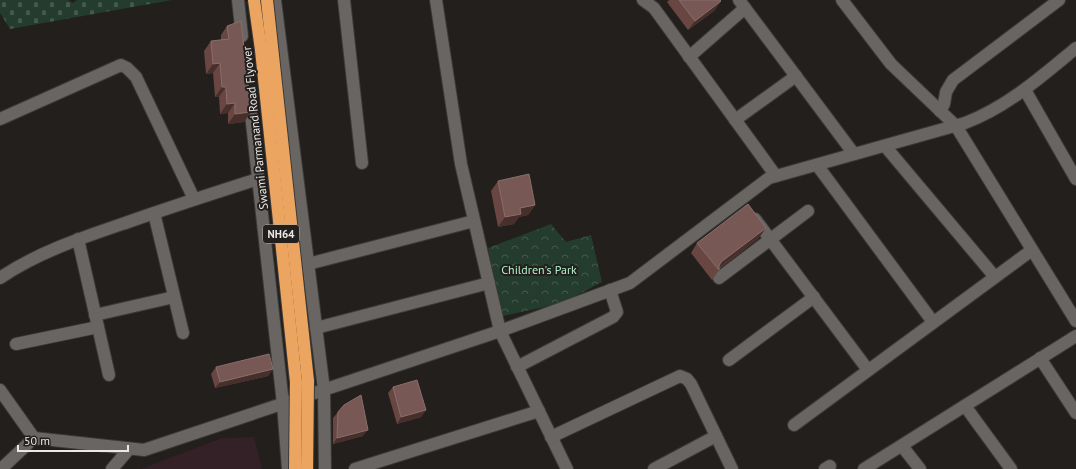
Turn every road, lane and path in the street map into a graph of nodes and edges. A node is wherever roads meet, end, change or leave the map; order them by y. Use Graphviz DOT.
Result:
graph roads {
  1 [pos="238,0"];
  2 [pos="254,0"];
  3 [pos="267,0"];
  4 [pos="275,0"];
  5 [pos="344,0"];
  6 [pos="436,0"];
  7 [pos="643,0"];
  8 [pos="842,0"];
  9 [pos="1059,0"];
  10 [pos="658,4"];
  11 [pos="742,4"];
  12 [pos="243,47"];
  13 [pos="1076,48"];
  14 [pos="689,57"];
  15 [pos="796,76"];
  16 [pos="248,86"];
  17 [pos="1025,90"];
  18 [pos="940,110"];
  19 [pos="0,119"];
  20 [pos="735,120"];
  21 [pos="956,126"];
  22 [pos="885,146"];
  23 [pos="854,154"];
  24 [pos="362,163"];
  25 [pos="817,165"];
  26 [pos="776,176"];
  27 [pos="258,179"];
  28 [pos="1076,179"];
  29 [pos="194,199"];
  30 [pos="740,199"];
  31 [pos="808,211"];
  32 [pos="154,213"];
  33 [pos="474,221"];
  34 [pos="769,238"];
  35 [pos="78,239"];
  36 [pos="1032,250"];
  37 [pos="308,264"];
  38 [pos="995,277"];
  39 [pos="0,278"];
  40 [pos="719,278"];
  41 [pos="489,283"];
  42 [pos="610,290"];
  43 [pos="174,297"];
  44 [pos="814,297"];
  45 [pos="97,321"];
  46 [pos="1076,321"];
  47 [pos="933,322"];
  48 [pos="316,328"];
  49 [pos="500,331"];
  50 [pos="183,333"];
  51 [pos="1076,336"];
  52 [pos="16,344"];
  53 [pos="1040,358"];
  54 [pos="729,360"];
  55 [pos="517,367"];
  56 [pos="868,370"];
  57 [pos="109,375"];
  58 [pos="0,390"];
  59 [pos="324,390"];
  60 [pos="283,404"];
  61 [pos="965,406"];
  62 [pos="539,411"];
  63 [pos="1076,413"];
  64 [pos="794,425"];
  65 [pos="716,436"];
  66 [pos="551,437"];
  67 [pos="34,438"];
  68 [pos="902,446"];
  69 [pos="129,449"];
  70 [pos="1,469"];
  71 [pos="112,469"];
  72 [pos="288,469"];
  73 [pos="295,469"];
  74 [pos="307,469"];
  75 [pos="325,469"];
  76 [pos="355,469"];
  77 [pos="567,469"];
  78 [pos="654,469"];
  79 [pos="732,469"];
  80 [pos="864,469"];
  81 [pos="920,469"];
  82 [pos="1011,469"];
  1 -- 12 [label="street"];
  2 -- 73 [label="highway, Swami Parmanand Road Flyover / NH64, bridge"];
  3 -- 74 [label="highway, NH64, bridge"];
  4 -- 37 [label="street"];
  5 -- 24 [label="street"];
  6 -- 33 [label="street"];
  7 -- 10 [label="street"];
  8 -- 18 [label="street"];
  9 -- 18 [label="street"];
  10 -- 14 [label="street"];
  11 -- 14 [label="street"];
  11 -- 15 [label="street"];
  13 -- 17 [label="street"];
  14 -- 20 [label="street"];
  15 -- 20 [label="street"];
  15 -- 23 [label="street"];
  16 -- 27 [label="street"];
  17 -- 21 [label="street"];
  17 -- 28 [label="street"];
  18 -- 21 [label="street"];
  19 -- 29 [label="street"];
  20 -- 26 [label="street"];
  21 -- 22 [label="street"];
  21 -- 36 [label="street"];
  22 -- 23 [label="street"];
  22 -- 38 [label="street"];
  23 -- 25 [label="street"];
  25 -- 26 [label="street"];
  25 -- 47 [label="street"];
  26 -- 30 [label="street"];
  27 -- 29 [label="street"];
  27 -- 60 [label="street"];
  29 -- 32 [label="street"];
  30 -- 34 [label="street"];
  30 -- 42 [label="street"];
  31 -- 34 [label="street"];
  32 -- 35 [label="street"];
  32 -- 43 [label="street"];
  33 -- 37 [label="street"];
  33 -- 41 [label="street"];
  34 -- 40 [label="street"];
  34 -- 44 [label="street"];
  35 -- 39 [label="street"];
  35 -- 45 [label="street"];
  36 -- 38 [label="street"];
  36 -- 46 [label="street"];
  37 -- 48 [label="street"];
  38 -- 47 [label="street"];
  41 -- 48 [label="street"];
  41 -- 49 [label="street"];
  42 -- 49 [label="street"];
  42 -- 55 [label="street"];
  43 -- 45 [label="street"];
  43 -- 50 [label="street"];
  44 -- 54 [label="street"];
  44 -- 56 [label="street"];
  45 -- 52 [label="street"];
  45 -- 57 [label="street"];
  47 -- 56 [label="street"];
  48 -- 59 [label="street"];
  49 -- 55 [label="street"];
  49 -- 59 [label="street"];
  51 -- 53 [label="street"];
  53 -- 61 [label="street"];
  53 -- 63 [label="street"];
  55 -- 62 [label="street"];
  56 -- 64 [label="street"];
  58 -- 67 [label="street"];
  59 -- 60 [label="street"];
  59 -- 75 [label="street"];
  60 -- 69 [label="street"];
  60 -- 72 [label="street"];
  61 -- 68 [label="street"];
  61 -- 82 [label="street"];
  62 -- 66 [label="street"];
  62 -- 76 [label="street"];
  65 -- 66 [label="street"];
  65 -- 78 [label="street"];
  65 -- 79 [label="street"];
  66 -- 77 [label="street"];
  67 -- 69 [label="street"];
  67 -- 70 [label="street"];
  68 -- 80 [label="street"];
  68 -- 81 [label="street"];
  69 -- 71 [label="street"];
}
